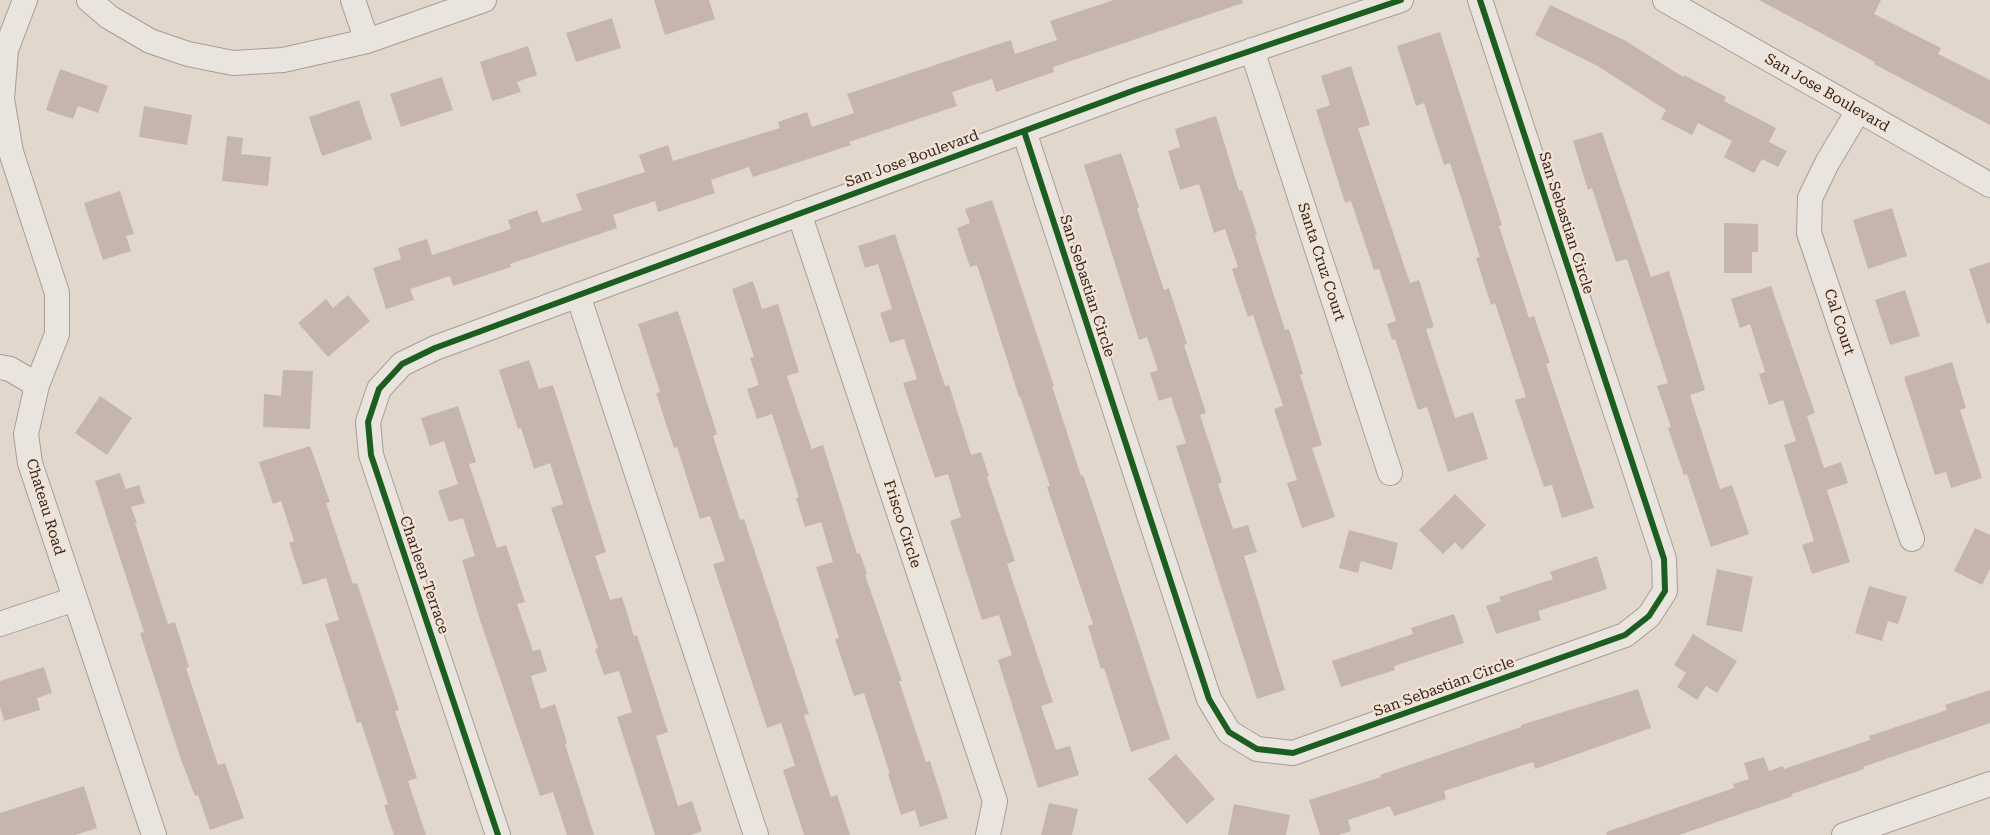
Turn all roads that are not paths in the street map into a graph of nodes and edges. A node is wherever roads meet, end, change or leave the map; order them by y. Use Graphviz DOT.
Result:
graph roads {
  1 [pos="25,0"];
  2 [pos="89,0"];
  3 [pos="353,0"];
  4 [pos="484,0"];
  5 [pos="1401,0"];
  6 [pos="1480,0"];
  7 [pos="1665,0"];
  8 [pos="367,41"];
  9 [pos="1252,50"];
  10 [pos="1858,111"];
  11 [pos="1024,131"];
  12 [pos="1990,185"];
  13 [pos="799,213"];
  14 [pos="578,295"];
  15 [pos="435,348"];
  16 [pos="0,367"];
  17 [pos="38,385"];
  18 [pos="1390,473"];
  19 [pos="1912,538"];
  20 [pos="75,599"];
  21 [pos="0,624"];
  22 [pos="1990,784"];
  23 [pos="154,835"];
  24 [pos="498,835"];
  25 [pos="756,835"];
  26 [pos="988,835"];
  27 [pos="1844,835"];
  1 -- 17 [label="street, Chateau Road"];
  2 -- 8 [label="street"];
  3 -- 8 [label="street"];
  4 -- 8 [label="street"];
  5 -- 9 [label="street, San Jose Boulevard"];
  6 -- 11 [label="street, San Sebastian Circle"];
  7 -- 10 [label="street, San Jose Boulevard"];
  9 -- 11 [label="street, San Jose Boulevard"];
  9 -- 18 [label="street, Santa Cruz Court"];
  10 -- 12 [label="street, San Jose Boulevard"];
  10 -- 19 [label="street, Cal Court"];
  11 -- 13 [label="street, San Jose Boulevard"];
  13 -- 14 [label="street, San Jose Boulevard"];
  13 -- 26 [label="street, Frisco Circle"];
  14 -- 15 [label="street, San Jose Boulevard"];
  14 -- 25 [label="street"];
  15 -- 24 [label="street, Charleen Terrace"];
  16 -- 17 [label="street"];
  17 -- 20 [label="street, Chateau Road"];
  20 -- 21 [label="street"];
  20 -- 23 [label="street, Chateau Road"];
  22 -- 27 [label="street"];
}
